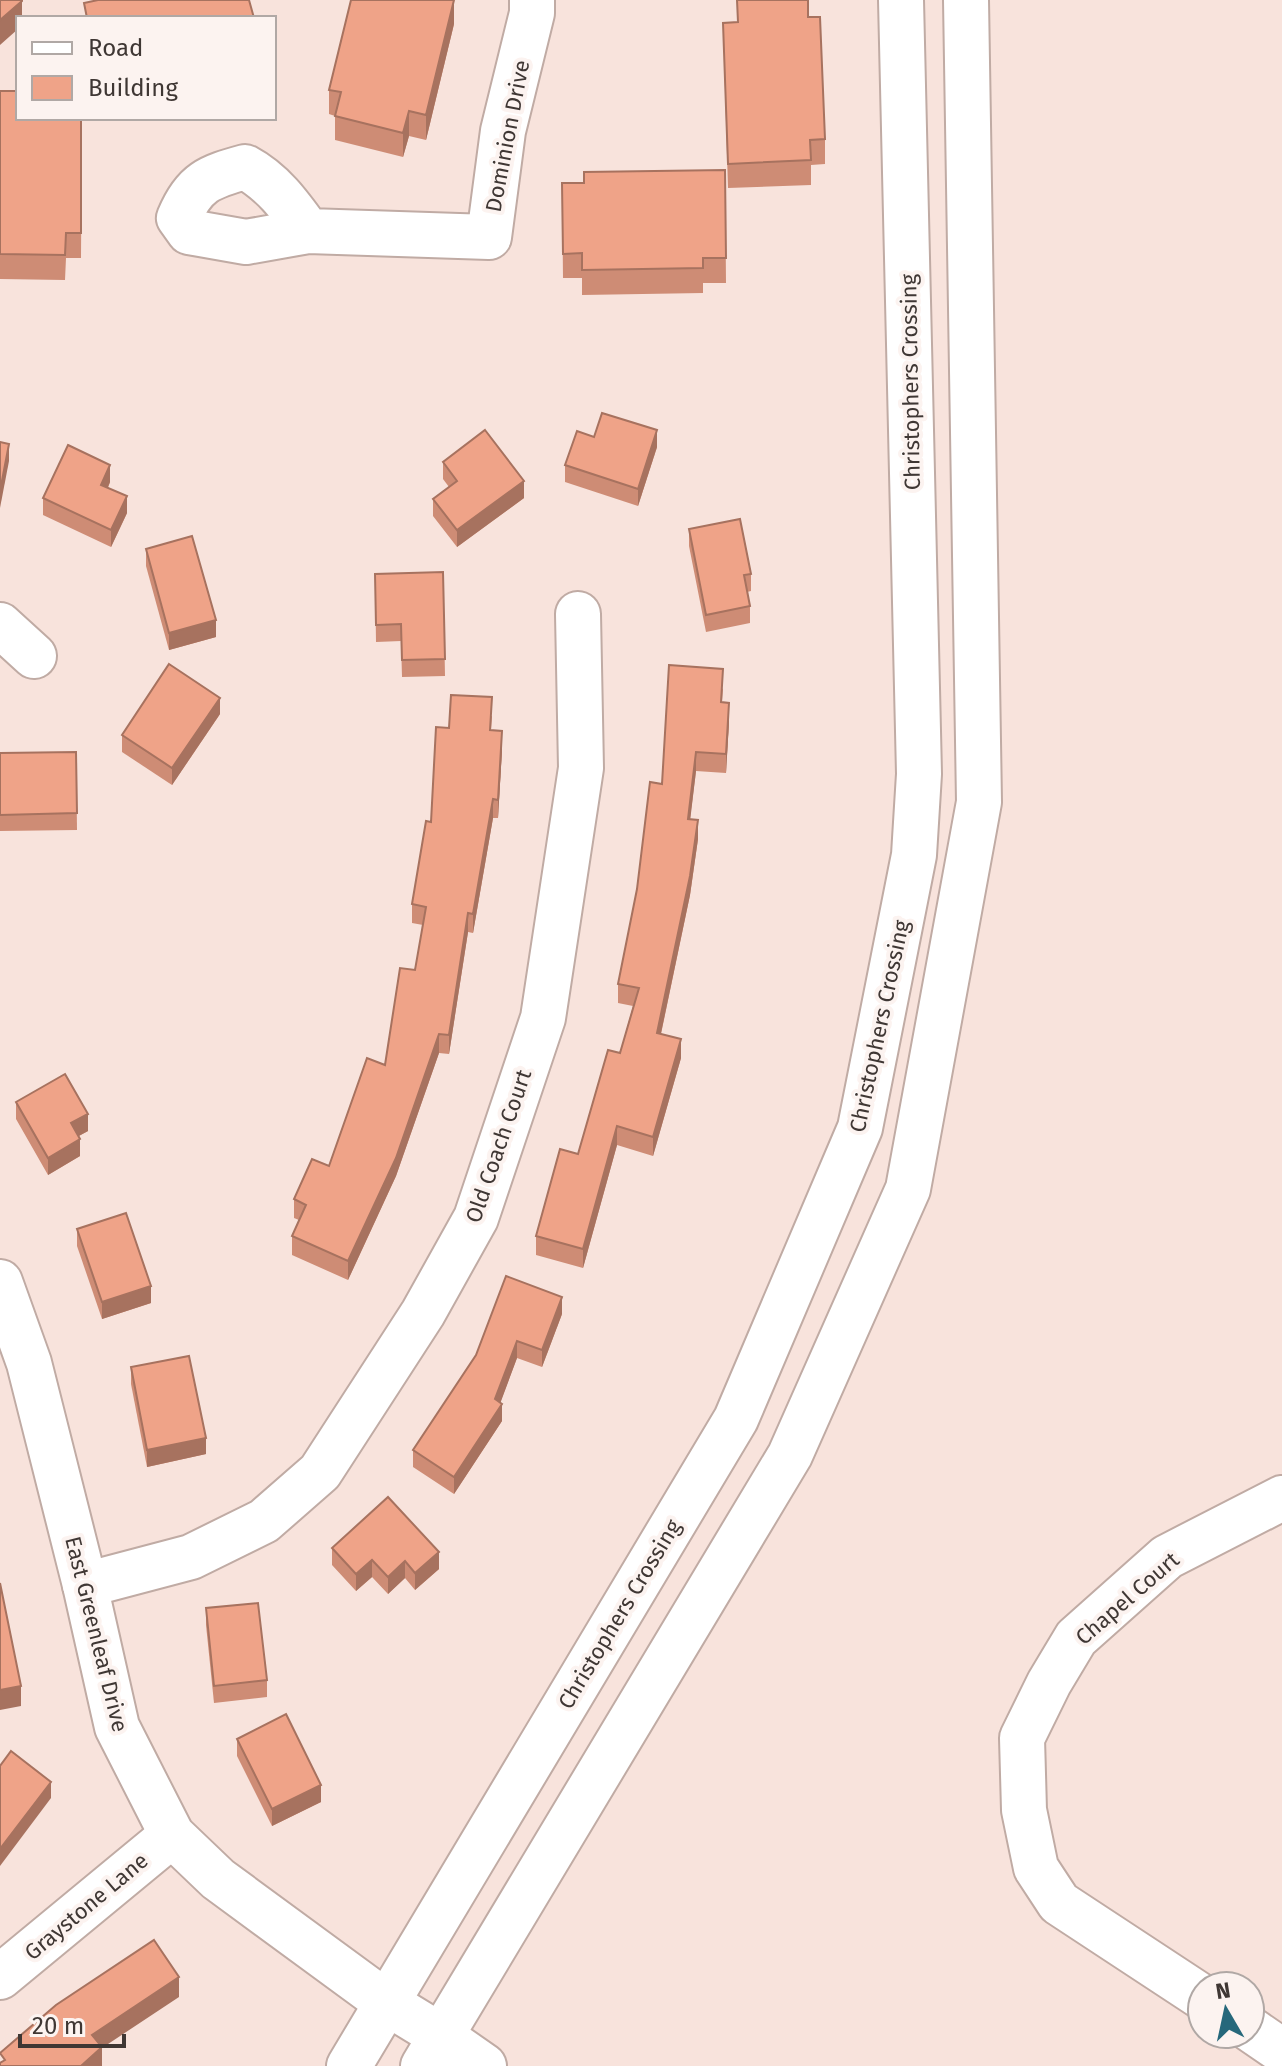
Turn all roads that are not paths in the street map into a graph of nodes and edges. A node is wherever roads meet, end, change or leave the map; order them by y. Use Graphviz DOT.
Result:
graph roads {
  1 [pos="532,0"];
  2 [pos="901,0"];
  3 [pos="966,0"];
  4 [pos="308,231"];
  5 [pos="578,614"];
  6 [pos="0,625"];
  7 [pos="34,656"];
  8 [pos="0,1282"];
  9 [pos="1282,1498"];
  10 [pos="85,1585"];
  11 [pos="172,1835"];
  12 [pos="0,1977"];
  13 [pos="1186,1986"];
  14 [pos="387,2003"];
  15 [pos="432,2051"];
  16 [pos="349,2066"];
  17 [pos="484,2066"];
  1 -- 4 [label="street, Dominion Drive"];
  2 -- 14 [label="street, Christophers Crossing"];
  3 -- 15 [label="street"];
  5 -- 10 [label="street, Old Coach Court"];
  6 -- 7 [label="street"];
  8 -- 10 [label="street, East Greenleaf Drive"];
  9 -- 13 [label="street, Chapel Court"];
  10 -- 11 [label="street, East Greenleaf Drive"];
  11 -- 12 [label="street, Graystone Lane"];
  11 -- 14 [label="street, East Greenleaf Drive"];
  14 -- 15 [label="street, East Greenleaf Drive"];
  14 -- 16 [label="street, Christophers Crossing"];
  15 -- 17 [label="street, East Greenleaf Drive"];
}
